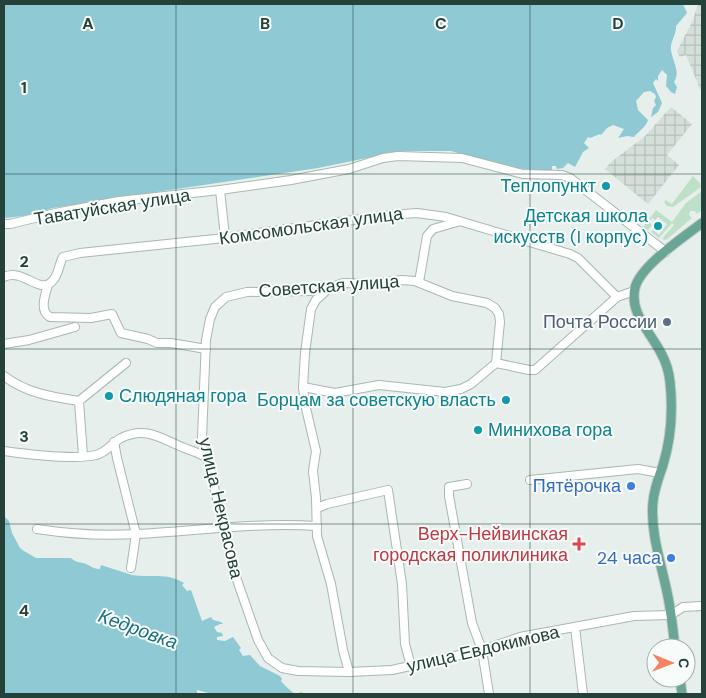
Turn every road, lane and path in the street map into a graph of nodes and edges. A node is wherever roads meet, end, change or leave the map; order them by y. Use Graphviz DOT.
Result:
graph roads {
  1 [pos="220,190"];
  2 [pos="457,222"];
  3 [pos="702,223"];
  4 [pos="4,224"];
  5 [pos="226,237"];
  6 [pos="666,252"];
  7 [pos="4,277"];
  8 [pos="419,282"];
  9 [pos="48,285"];
  10 [pos="330,288"];
  11 [pos="634,291"];
  12 [pos="617,297"];
  13 [pos="222,300"];
  14 [pos="75,327"];
  15 [pos="4,344"];
  16 [pos="206,349"];
  17 [pos="126,363"];
  18 [pos="496,363"];
  19 [pos="4,376"];
  20 [pos="303,387"];
  21 [pos="79,401"];
  22 [pos="114,442"];
  23 [pos="4,451"];
  24 [pos="83,456"];
  25 [pos="207,458"];
  26 [pos="660,473"];
  27 [pos="530,480"];
  28 [pos="467,484"];
  29 [pos="317,508"];
  30 [pos="317,526"];
  31 [pos="224,527"];
  32 [pos="37,529"];
  33 [pos="136,534"];
  34 [pos="130,568"];
  35 [pos="702,606"];
  36 [pos="671,615"];
  37 [pos="575,627"];
  38 [pos="674,638"];
  39 [pos="482,650"];
  40 [pos="265,655"];
  41 [pos="411,666"];
  42 [pos="349,672"];
  43 [pos="489,694"];
  44 [pos="583,694"];
  1 -- 4 [label="street, Таватуйская улица"];
  1 -- 5 [label="street"];
  1 -- 6 [label="street, Таватуйская улица"];
  2 -- 5 [label="street, Комсомольская улица"];
  2 -- 8 [label="street"];
  2 -- 12 [label="street, Комсомольская улица"];
  3 -- 6 [label="main road"];
  5 -- 9 [label="street, Комсомольская улица"];
  6 -- 11 [label="main road"];
  7 -- 9 [label="street"];
  8 -- 10 [label="street, Советская улица"];
  8 -- 18 [label="street, Советская улица"];
  9 -- 16 [label="street"];
  10 -- 13 [label="street, Советская улица"];
  10 -- 20 [label="street"];
  11 -- 12 [label="street"];
  11 -- 26 [label="main road"];
  12 -- 18 [label="street"];
  13 -- 16 [label="street, улица Некрасова"];
  14 -- 15 [label="street"];
  16 -- 25 [label="street, улица Некрасова"];
  17 -- 21 [label="street"];
  18 -- 20 [label="street"];
  19 -- 21 [label="street"];
  20 -- 29 [label="street"];
  21 -- 24 [label="street"];
  22 -- 24 [label="street"];
  22 -- 25 [label="street"];
  22 -- 33 [label="street"];
  23 -- 24 [label="street"];
  25 -- 31 [label="street, улица Некрасова"];
  26 -- 27 [label="street"];
  26 -- 36 [label="main road"];
  28 -- 39 [label="street"];
  29 -- 30 [label="street"];
  29 -- 41 [label="street"];
  30 -- 31 [label="street"];
  30 -- 42 [label="street"];
  31 -- 33 [label="street"];
  31 -- 40 [label="street, улица Некрасова"];
  32 -- 33 [label="street"];
  33 -- 34 [label="street"];
  35 -- 36 [label="street, улица Евдокимова"];
  36 -- 37 [label="street, улица Евдокимова"];
  36 -- 38 [label="main road"];
  37 -- 39 [label="street, улица Евдокимова"];
  37 -- 44 [label="street"];
  39 -- 41 [label="street, улица Евдокимова"];
  39 -- 43 [label="street"];
  40 -- 42 [label="street, улица Евдокимова"];
  41 -- 42 [label="street, улица Евдокимова"];
}
